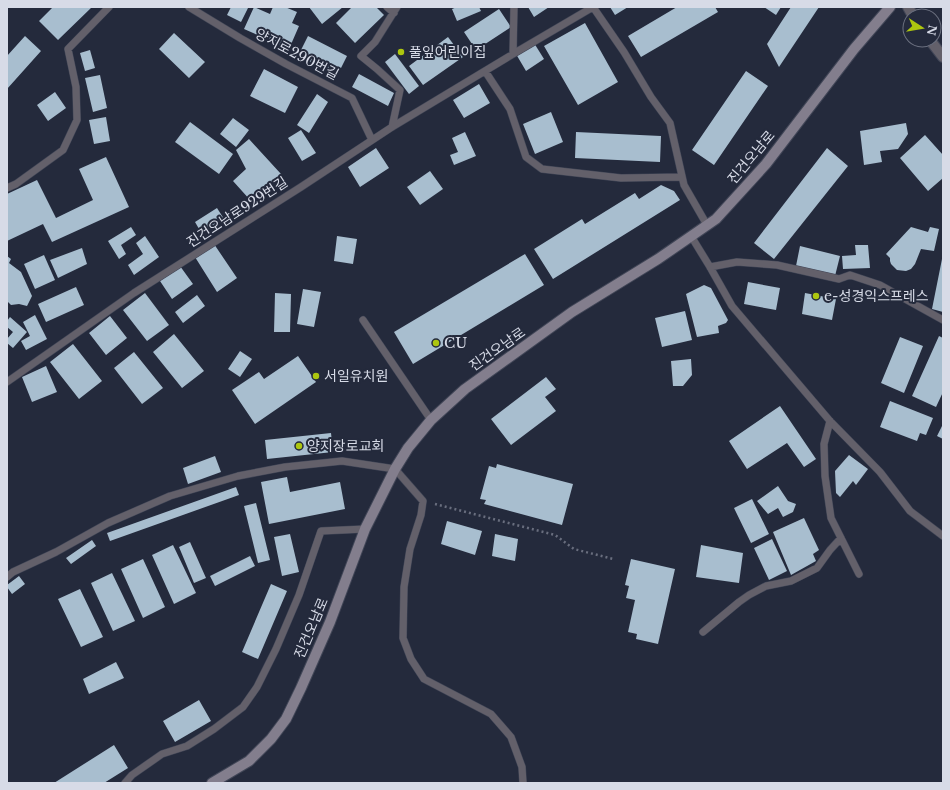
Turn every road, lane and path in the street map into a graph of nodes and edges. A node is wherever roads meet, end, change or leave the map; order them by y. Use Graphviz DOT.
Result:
graph roads {
  1 [pos="108,7"];
  2 [pos="189,7"];
  3 [pos="387,7"];
  4 [pos="514,7"];
  5 [pos="593,7"];
  6 [pos="890,7"];
  7 [pos="396,10"];
  8 [pos="936,48"];
  9 [pos="513,54"];
  10 [pos="943,56"];
  11 [pos="486,71"];
  12 [pos="392,127"];
  13 [pos="372,140"];
  14 [pos="682,177"];
  15 [pos="7,188"];
  16 [pos="707,225"];
  17 [pos="692,236"];
  18 [pos="710,267"];
  19 [pos="362,320"];
  20 [pos="943,320"];
  21 [pos="7,382"];
  22 [pos="431,420"];
  23 [pos="830,421"];
  24 [pos="395,469"];
  25 [pos="423,501"];
  26 [pos="365,529"];
  27 [pos="943,536"];
  28 [pos="841,538"];
  29 [pos="613,559"];
  30 [pos="859,574"];
  31 [pos="7,576"];
  32 [pos="702,632"];
  33 [pos="125,783"];
  34 [pos="212,783"];
  35 [pos="523,783"];
  1 -- 15 [label="lane"];
  2 -- 13 [label="lane, 양지로290번길"];
  3 -- 7 [label="lane"];
  4 -- 9 [label="lane"];
  5 -- 9 [label="lane, 진건오남로929번길"];
  5 -- 14 [label="lane, 진건오남로929번길"];
  6 -- 16 [label="main road, 진건오남로"];
  7 -- 12 [label="lane"];
  8 -- 10 [label="street"];
  9 -- 11 [label="lane, 진건오남로929번길"];
  11 -- 12 [label="lane, 진건오남로929번길"];
  11 -- 14 [label="lane"];
  12 -- 13 [label="lane, 진건오남로929번길"];
  13 -- 21 [label="lane, 진건오남로929번길"];
  14 -- 16 [label="lane, 진건오남로929번길"];
  16 -- 17 [label="main road, 진건오남로"];
  17 -- 18 [label="lane"];
  17 -- 22 [label="main road, 진건오남로"];
  18 -- 20 [label="lane"];
  18 -- 23 [label="lane"];
  19 -- 22 [label="lane"];
  22 -- 24 [label="main road, 진건오남로"];
  23 -- 27 [label="lane"];
  23 -- 28 [label="lane"];
  24 -- 25 [label="lane"];
  24 -- 26 [label="main road, 진건오남로"];
  24 -- 31 [label="lane"];
  25 -- 29 [label="path"];
  25 -- 35 [label="lane"];
  26 -- 33 [label="lane"];
  26 -- 34 [label="main road, 진건오남로"];
  28 -- 30 [label="lane"];
  28 -- 32 [label="lane"];
}
